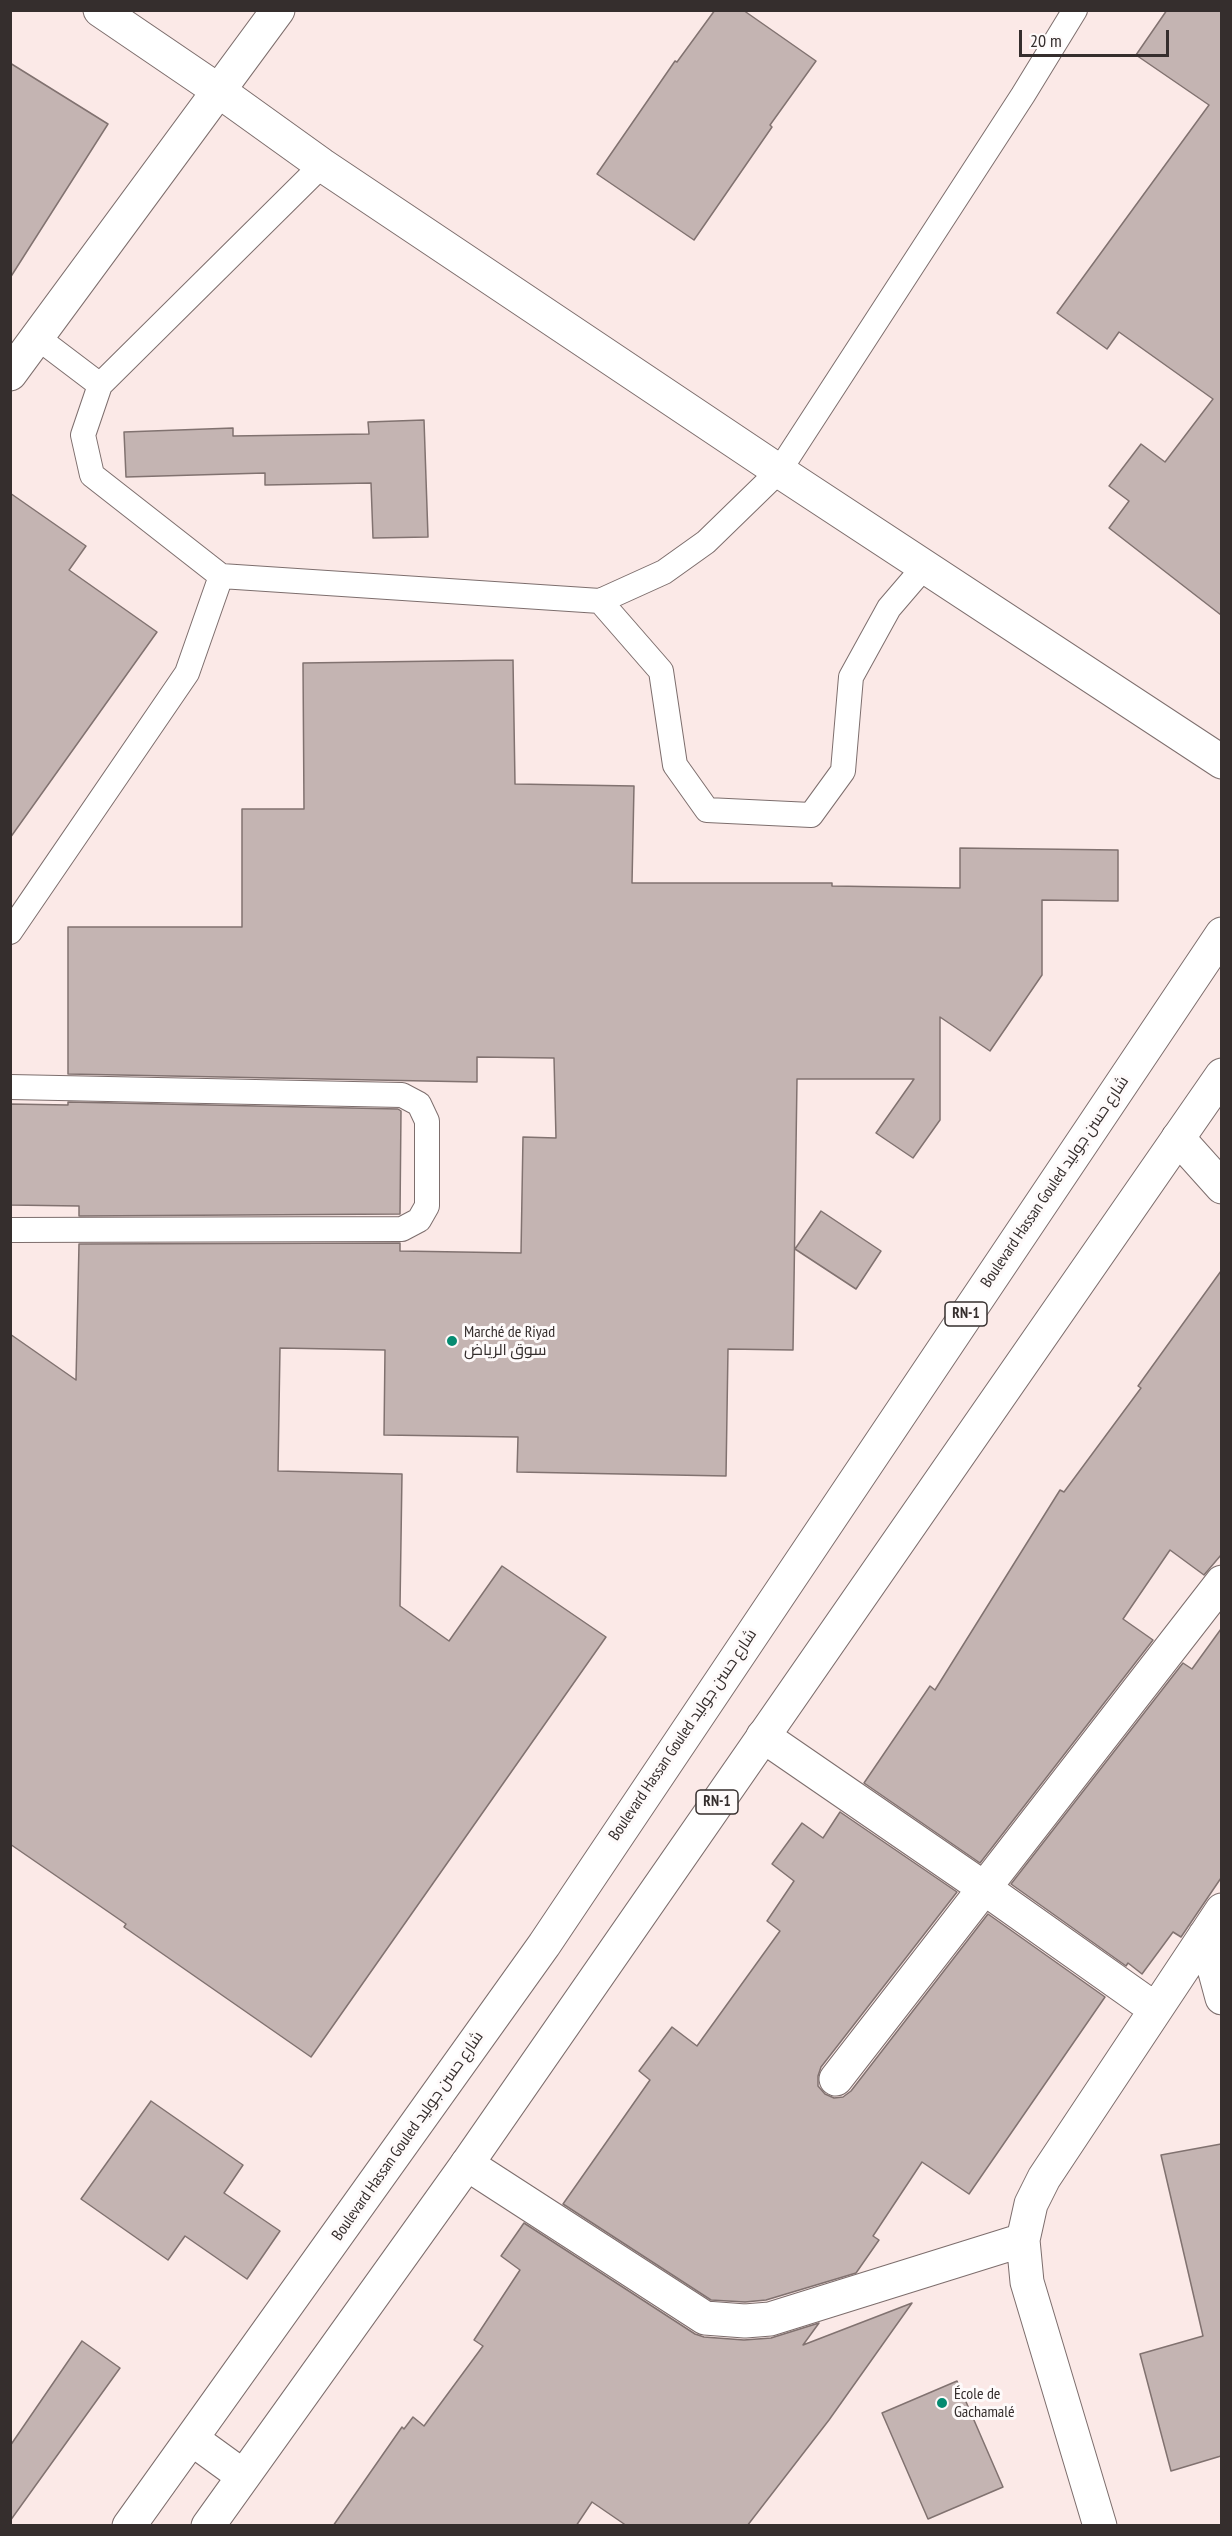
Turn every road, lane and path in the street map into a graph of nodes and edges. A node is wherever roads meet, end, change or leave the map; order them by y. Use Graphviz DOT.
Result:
graph roads {
  1 [pos="100,10"];
  2 [pos="278,10"];
  3 [pos="1075,10"];
  4 [pos="219,91"];
  5 [pos="322,165"];
  6 [pos="38,338"];
  7 [pos="10,374"];
  8 [pos="100,385"];
  9 [pos="779,471"];
  10 [pos="925,566"];
  11 [pos="221,576"];
  12 [pos="600,601"];
  13 [pos="1221,762"];
  14 [pos="10,932"];
  15 [pos="1221,934"];
  16 [pos="1221,1075"];
  17 [pos="10,1087"];
  18 [pos="1178,1138"];
  19 [pos="1221,1187"];
  20 [pos="10,1230"];
  21 [pos="1221,1582"];
  22 [pos="763,1736"];
  23 [pos="984,1888"];
  24 [pos="1213,1922"];
  25 [pos="1221,1998"];
  26 [pos="1155,2009"];
  27 [pos="836,2079"];
  28 [pos="467,2164"];
  29 [pos="1023,2240"];
  30 [pos="192,2439"];
  31 [pos="243,2476"];
  32 [pos="129,2526"];
  33 [pos="208,2526"];
  34 [pos="1100,2526"];
  1 -- 4 [label="street"];
  2 -- 4 [label="street"];
  3 -- 9 [label="lane"];
  4 -- 5 [label="street"];
  4 -- 6 [label="street"];
  5 -- 8 [label="lane"];
  5 -- 9 [label="street"];
  6 -- 7 [label="street"];
  6 -- 8 [label="lane"];
  8 -- 11 [label="lane"];
  9 -- 10 [label="street"];
  9 -- 12 [label="lane"];
  10 -- 12 [label="lane"];
  10 -- 13 [label="street"];
  11 -- 12 [label="lane"];
  11 -- 14 [label="lane"];
  15 -- 30 [label="street, Boulevard Hassan Gouled شارع حسن جوليد / RN-1"];
  16 -- 18 [label="street, RN-1"];
  17 -- 20 [label="lane"];
  18 -- 19 [label="street"];
  18 -- 22 [label="street, RN-1"];
  21 -- 23 [label="street"];
  22 -- 23 [label="street"];
  22 -- 28 [label="street, RN-1"];
  23 -- 26 [label="street"];
  23 -- 27 [label="street"];
  24 -- 25 [label="street"];
  24 -- 26 [label="street"];
  26 -- 29 [label="street"];
  28 -- 29 [label="street"];
  28 -- 31 [label="street, RN-1"];
  29 -- 34 [label="street"];
  30 -- 31 [label="street"];
  30 -- 32 [label="street, Boulevard Hassan Gouled شارع حسن جوليد / RN-1"];
  31 -- 33 [label="street, RN-1"];
}
